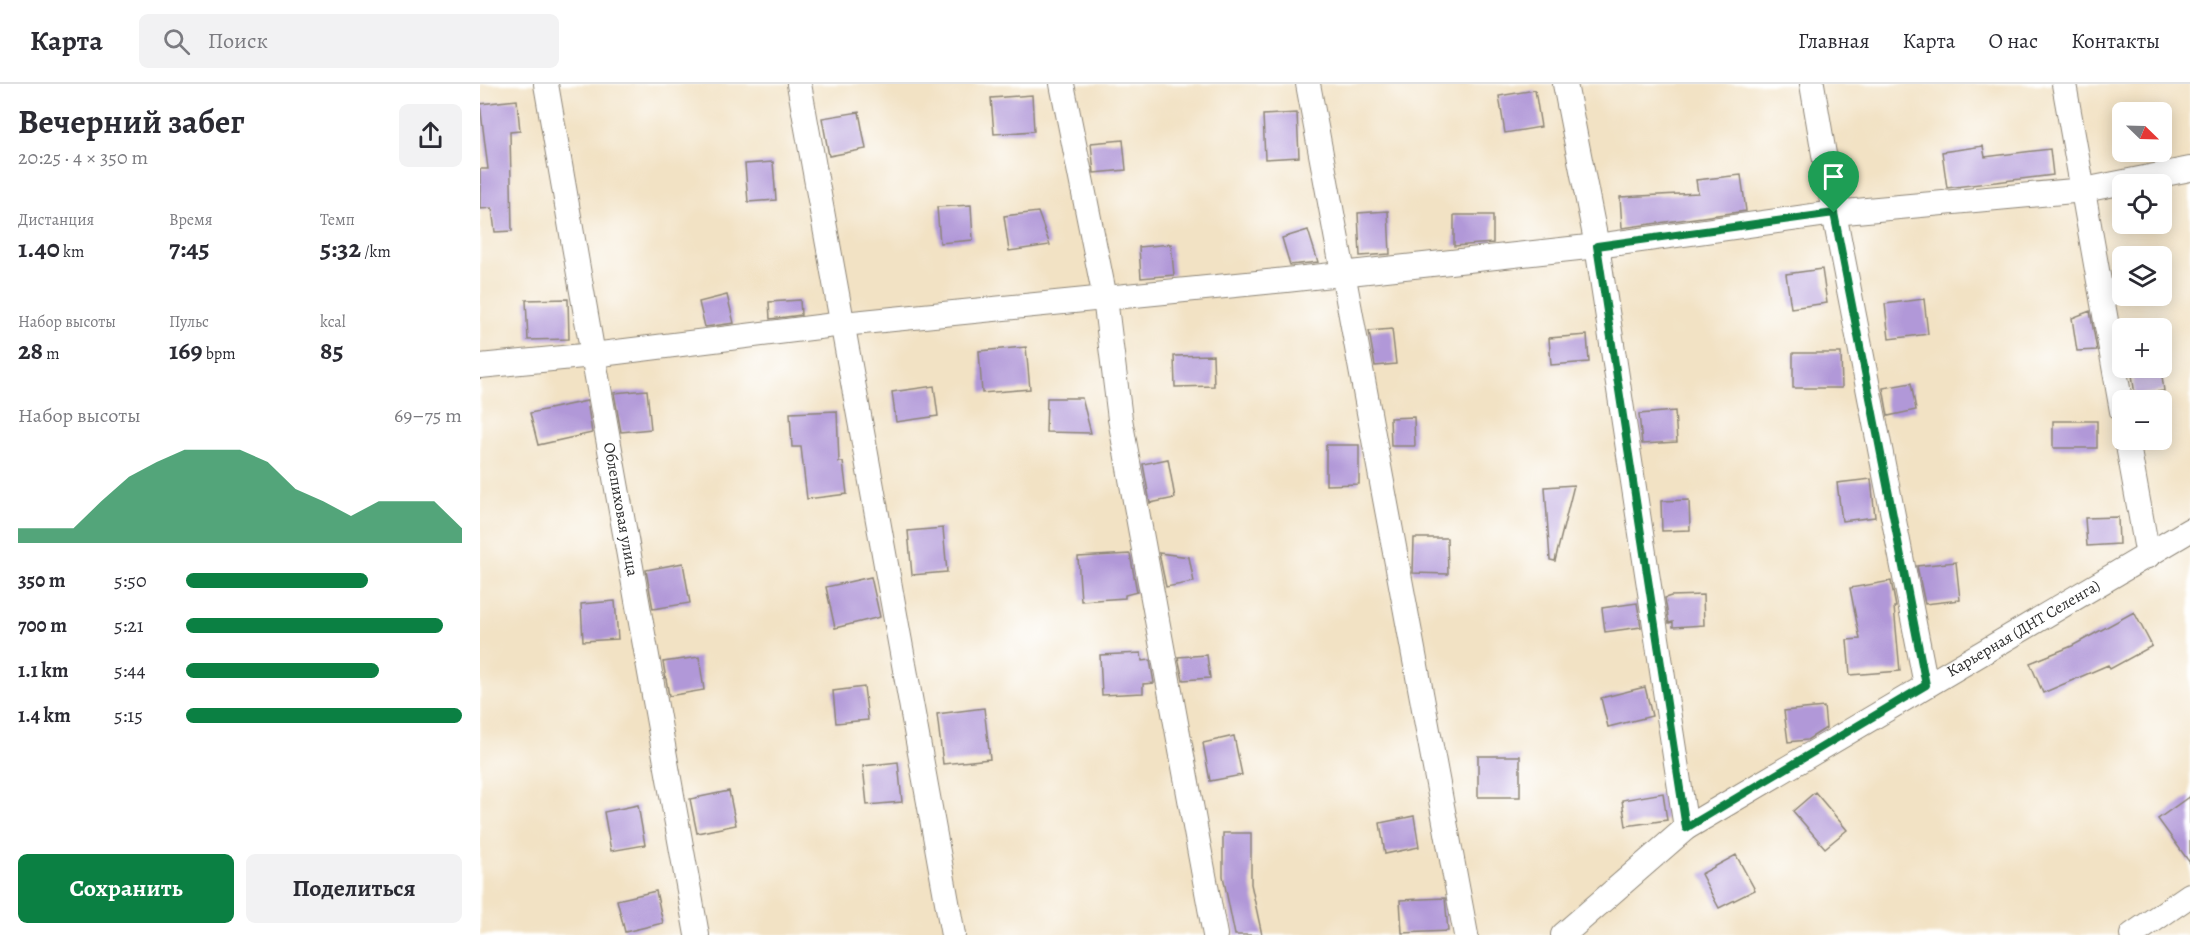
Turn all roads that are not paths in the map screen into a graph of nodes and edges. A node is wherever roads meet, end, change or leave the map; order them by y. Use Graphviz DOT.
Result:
graph roads {
  1 [pos="546,84"];
  2 [pos="799,84"];
  3 [pos="1062,84"];
  4 [pos="1308,84"];
  5 [pos="1566,84"];
  6 [pos="1812,84"];
  7 [pos="2064,84"];
  8 [pos="2190,169"];
  9 [pos="2084,190"];
  10 [pos="1834,213"];
  11 [pos="1597,246"];
  12 [pos="1343,273"];
  13 [pos="1105,298"];
  14 [pos="843,324"];
  15 [pos="593,355"];
  16 [pos="480,366"];
  17 [pos="2118,390"];
  18 [pos="2129,450"];
  19 [pos="2190,530"];
  20 [pos="2148,556"];
  21 [pos="1926,685"];
  22 [pos="1686,828"];
  23 [pos="2190,895"];
  24 [pos="697,935"];
  25 [pos="953,935"];
  26 [pos="1215,935"];
  27 [pos="1466,935"];
  28 [pos="1563,935"];
  29 [pos="2132,935"];
  1 -- 15 [label="street, Облепиховая улица"];
  2 -- 14 [label="street"];
  3 -- 13 [label="street"];
  4 -- 12 [label="street"];
  5 -- 11 [label="street"];
  6 -- 10 [label="street"];
  7 -- 9 [label="street"];
  8 -- 9 [label="street"];
  9 -- 10 [label="street"];
  9 -- 17 [label="street"];
  10 -- 11 [label="street"];
  10 -- 21 [label="street"];
  11 -- 12 [label="street"];
  11 -- 22 [label="street"];
  12 -- 13 [label="street"];
  12 -- 27 [label="street"];
  13 -- 14 [label="street"];
  13 -- 26 [label="street"];
  14 -- 15 [label="street"];
  14 -- 25 [label="street"];
  15 -- 16 [label="street"];
  15 -- 24 [label="street, Облепиховая улица"];
  18 -- 20 [label="street"];
  19 -- 20 [label="street, Карьерная (ДНТ Селенга)"];
  20 -- 21 [label="street, Карьерная (ДНТ Селенга)"];
  21 -- 22 [label="street, Карьерная (ДНТ Селенга)"];
  22 -- 28 [label="street, Карьерная (ДНТ Селенга)"];
  23 -- 29 [label="street"];
}
